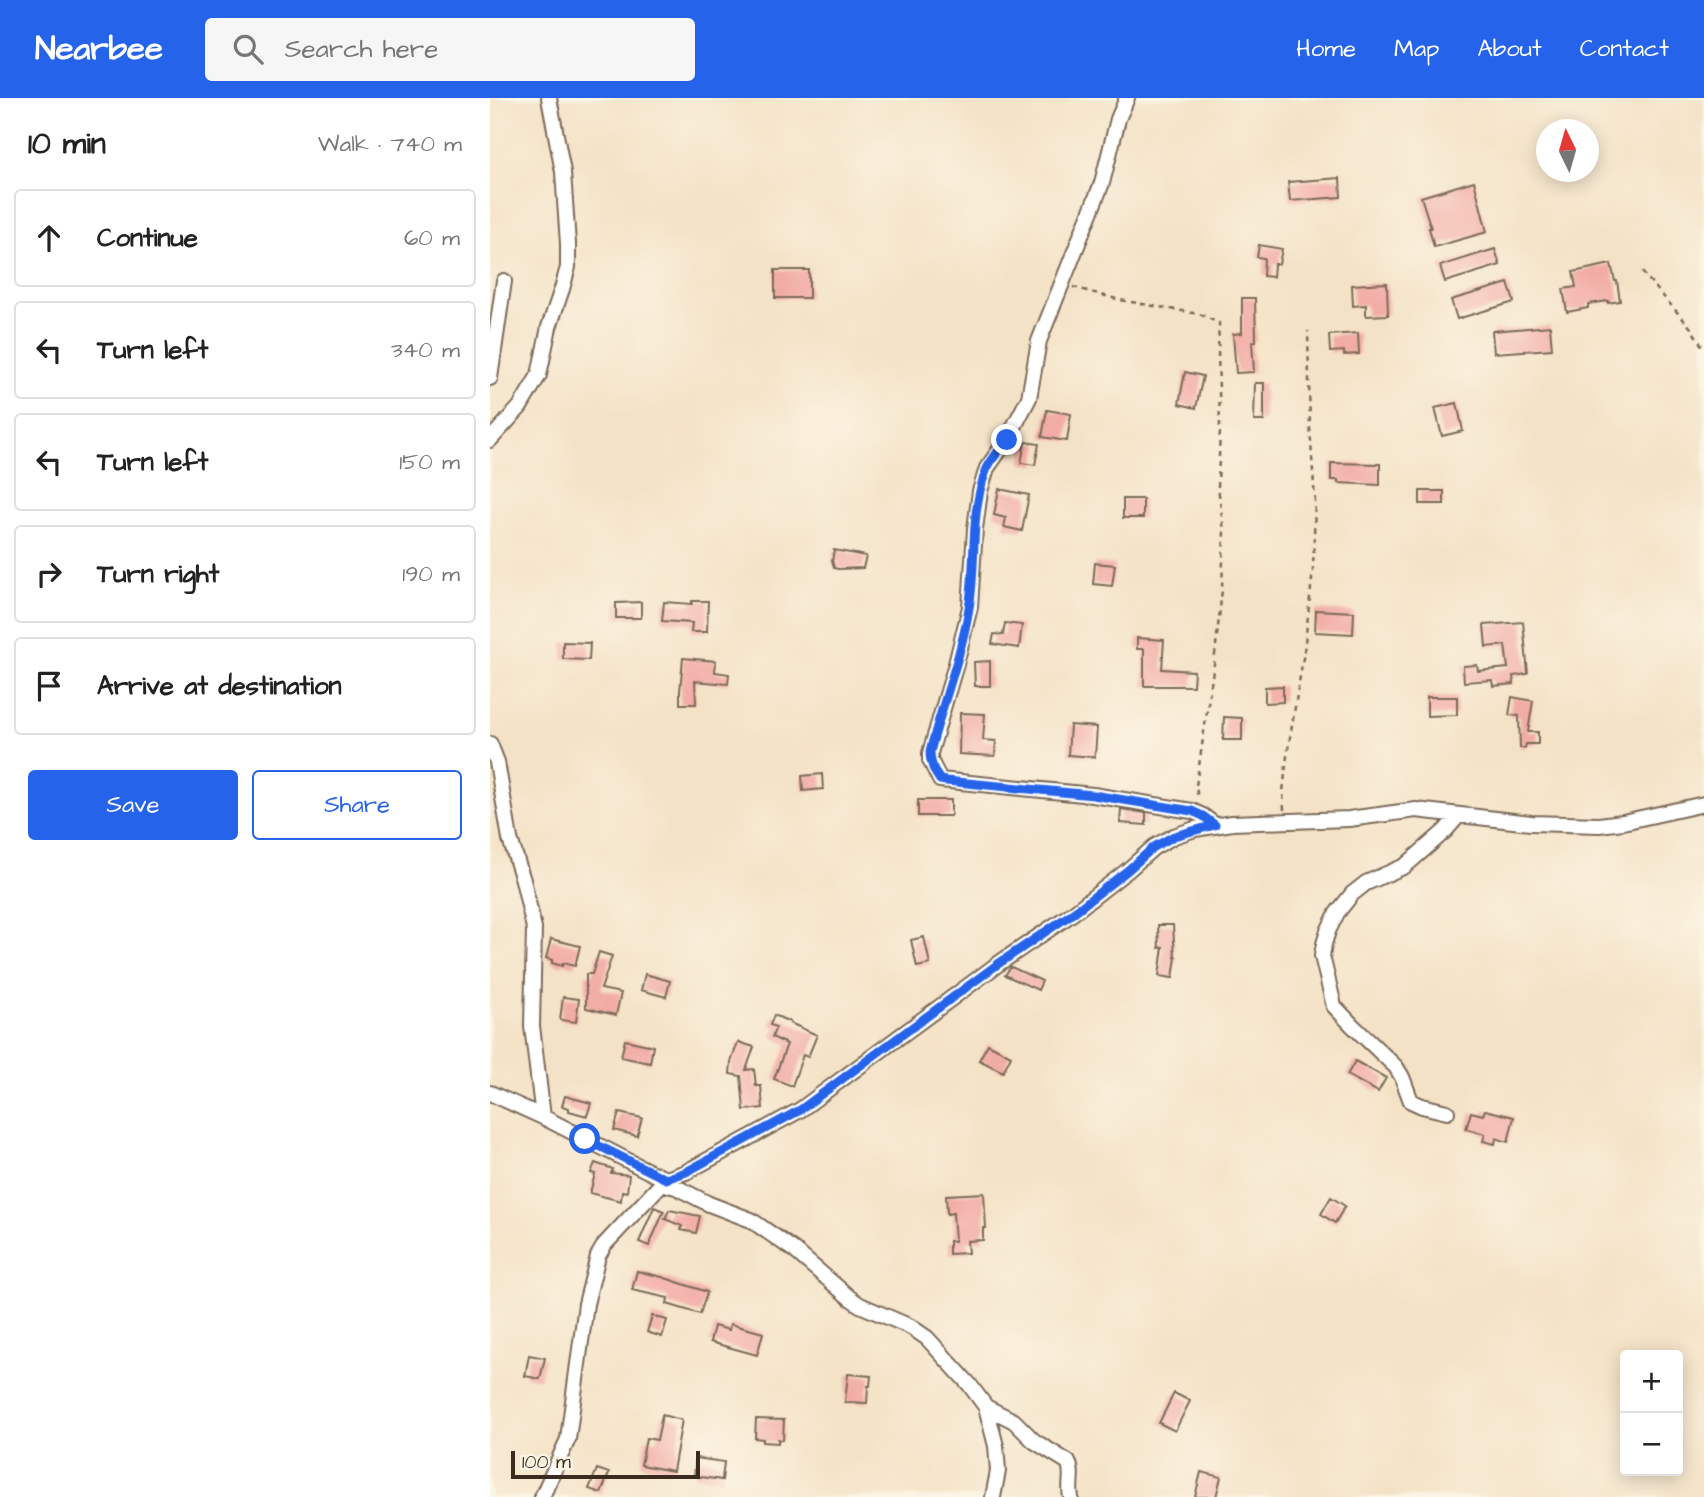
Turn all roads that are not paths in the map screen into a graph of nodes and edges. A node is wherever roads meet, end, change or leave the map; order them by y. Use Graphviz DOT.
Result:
graph roads {
  1 [pos="549,98"];
  2 [pos="1127,98"];
  3 [pos="504,281"];
  4 [pos="490,378"];
  5 [pos="490,440"];
  6 [pos="490,744"];
  7 [pos="1704,804"];
  8 [pos="1459,815"];
  9 [pos="1209,820"];
  10 [pos="490,1093"];
  11 [pos="1447,1112"];
  12 [pos="543,1117"];
  13 [pos="664,1181"];
  14 [pos="986,1408"];
  15 [pos="542,1497"];
  16 [pos="993,1497"];
  17 [pos="1071,1497"];
  1 -- 5 [label="street"];
  2 -- 9 [label="street"];
  3 -- 4 [label="street"];
  6 -- 12 [label="street"];
  7 -- 8 [label="street"];
  8 -- 9 [label="street"];
  8 -- 11 [label="street"];
  9 -- 13 [label="street"];
  10 -- 12 [label="street"];
  12 -- 13 [label="street"];
  13 -- 14 [label="street"];
  13 -- 15 [label="street"];
  14 -- 16 [label="street"];
  14 -- 17 [label="street"];
}
